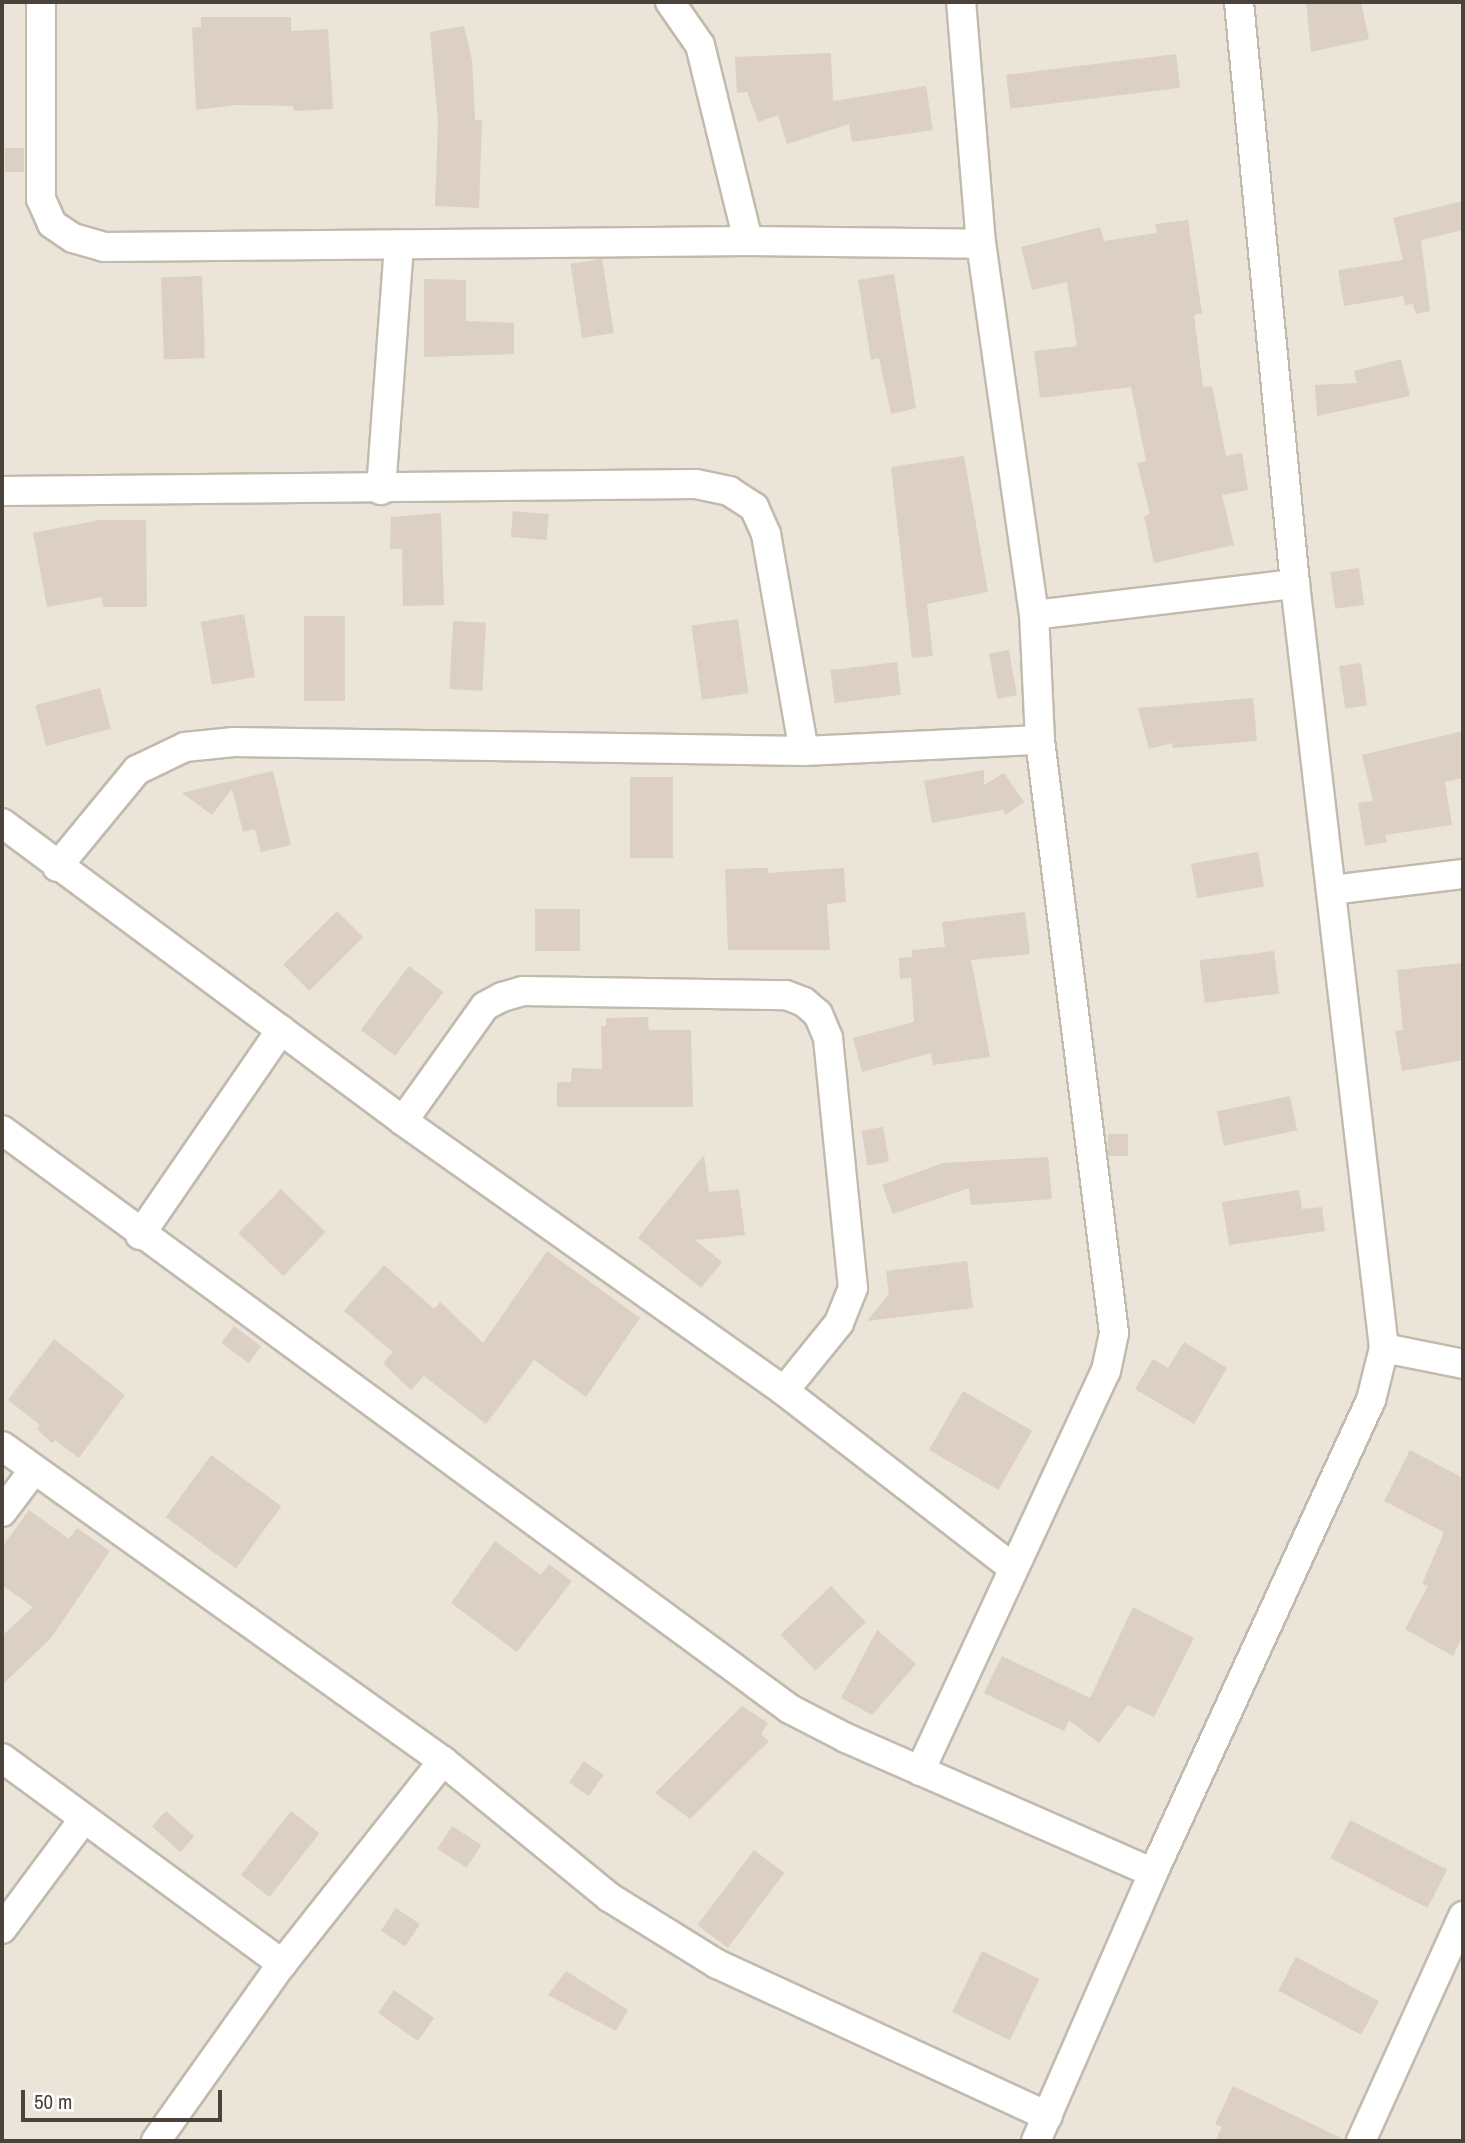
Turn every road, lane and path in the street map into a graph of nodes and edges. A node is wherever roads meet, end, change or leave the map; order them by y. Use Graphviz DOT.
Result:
graph roads {
  1 [pos="41,2"];
  2 [pos="670,2"];
  3 [pos="961,2"];
  4 [pos="1239,2"];
  5 [pos="748,241"];
  6 [pos="981,244"];
  7 [pos="399,245"];
  8 [pos="382,490"];
  9 [pos="2,491"];
  10 [pos="1295,584"];
  11 [pos="1034,615"];
  12 [pos="1040,740"];
  13 [pos="804,751"];
  14 [pos="2,823"];
  15 [pos="57,867"];
  16 [pos="1463,874"];
  17 [pos="1332,890"];
  18 [pos="281,1030"];
  19 [pos="403,1121"];
  20 [pos="2,1130"];
  21 [pos="140,1235"];
  22 [pos="1384,1348"];
  23 [pos="1463,1364"];
  24 [pos="784,1391"];
  25 [pos="2,1447"];
  26 [pos="33,1471"];
  27 [pos="2,1512"];
  28 [pos="1012,1567"];
  29 [pos="2,1758"];
  30 [pos="443,1761"];
  31 [pos="920,1771"];
  32 [pos="83,1820"];
  33 [pos="1153,1873"];
  34 [pos="1463,1916"];
  35 [pos="2,1929"];
  36 [pos="282,1964"];
  37 [pos="1048,2116"];
  38 [pos="156,2141"];
  39 [pos="1036,2141"];
  40 [pos="1361,2141"];
  1 -- 7 [label="street"];
  2 -- 5 [label="street"];
  3 -- 6 [label="street"];
  4 -- 10 [label="street"];
  5 -- 6 [label="street"];
  5 -- 7 [label="street"];
  6 -- 11 [label="street"];
  7 -- 8 [label="street"];
  8 -- 9 [label="street"];
  8 -- 13 [label="street"];
  10 -- 11 [label="street"];
  10 -- 17 [label="street"];
  11 -- 12 [label="street"];
  12 -- 13 [label="street"];
  12 -- 28 [label="street"];
  13 -- 15 [label="street"];
  14 -- 15 [label="street"];
  15 -- 18 [label="street"];
  16 -- 17 [label="street"];
  17 -- 22 [label="street"];
  18 -- 19 [label="street"];
  18 -- 21 [label="street"];
  19 -- 24 [label="street"];
  19 -- 24 [label="street"];
  20 -- 21 [label="street"];
  21 -- 31 [label="street"];
  22 -- 23 [label="street"];
  22 -- 33 [label="street"];
  24 -- 28 [label="street"];
  25 -- 26 [label="street"];
  26 -- 27 [label="street"];
  26 -- 30 [label="street"];
  28 -- 31 [label="street"];
  29 -- 32 [label="street"];
  30 -- 36 [label="street"];
  30 -- 37 [label="street"];
  31 -- 33 [label="street"];
  32 -- 35 [label="street"];
  32 -- 36 [label="street"];
  33 -- 37 [label="street"];
  34 -- 40 [label="street"];
  36 -- 38 [label="street"];
  37 -- 39 [label="street"];
}
